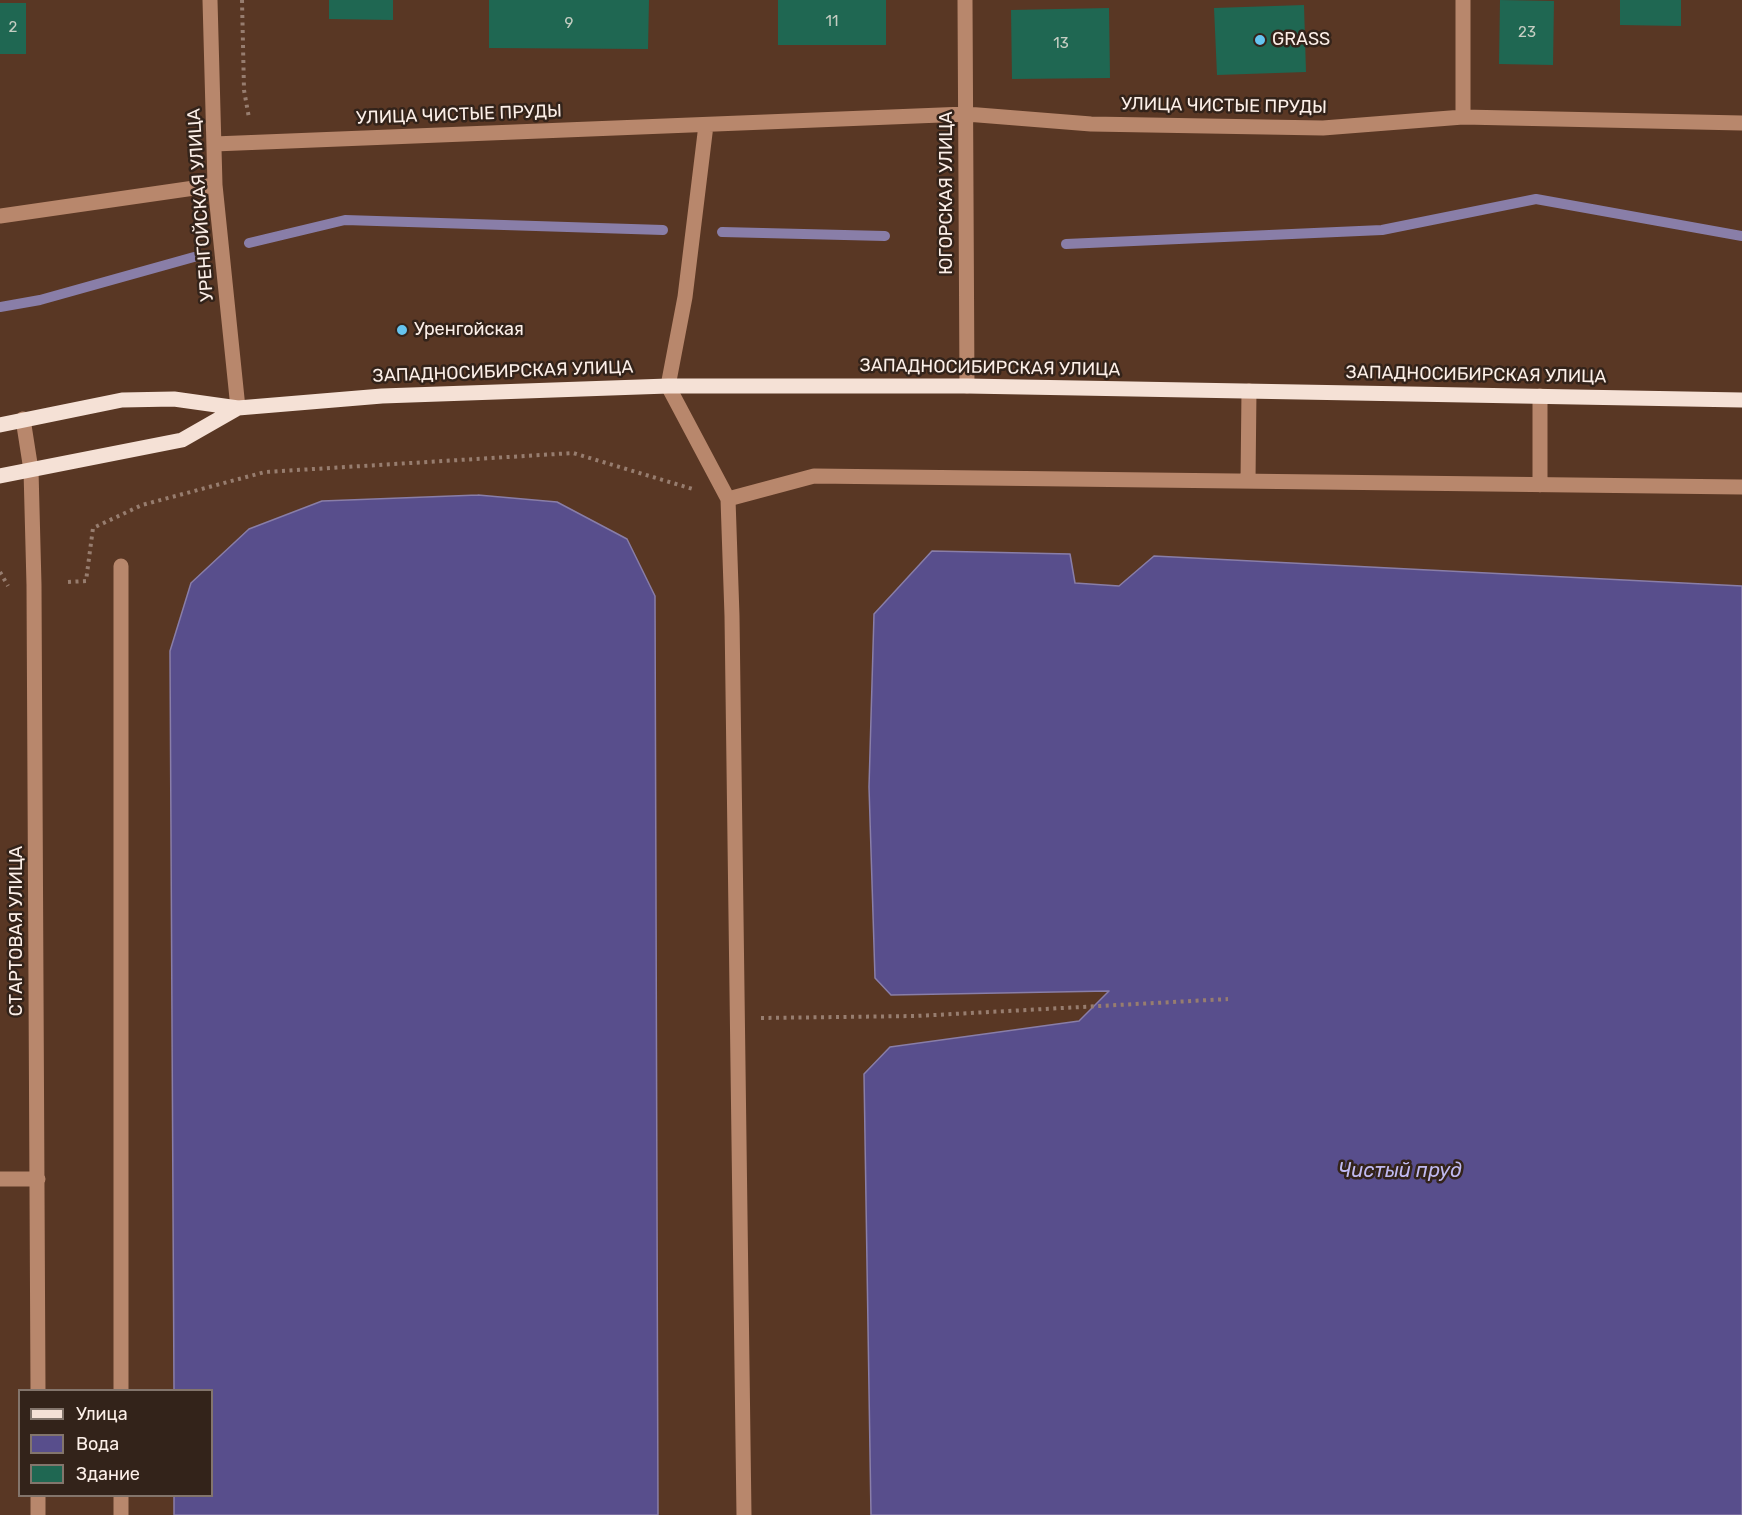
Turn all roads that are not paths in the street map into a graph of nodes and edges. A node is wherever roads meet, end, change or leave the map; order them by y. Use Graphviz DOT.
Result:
graph roads {
  1 [pos="210,0"];
  2 [pos="965,0"];
  3 [pos="1463,0"];
  4 [pos="966,114"];
  5 [pos="1463,117"];
  6 [pos="1742,123"];
  7 [pos="706,125"];
  8 [pos="214,144"];
  9 [pos="215,185"];
  10 [pos="0,216"];
  11 [pos="668,386"];
  12 [pos="967,386"];
  13 [pos="1249,391"];
  14 [pos="1540,396"];
  15 [pos="1742,400"];
  16 [pos="238,408"];
  17 [pos="23,419"];
  18 [pos="0,424"];
  19 [pos="30,470"];
  20 [pos="0,476"];
  21 [pos="1248,481"];
  22 [pos="1540,485"];
  23 [pos="1742,487"];
  24 [pos="728,499"];
  25 [pos="122,567"];
  26 [pos="0,1179"];
  27 [pos="38,1179"];
  28 [pos="38,1389"];
  29 [pos="121,1389"];
  30 [pos="38,1497"];
  31 [pos="121,1497"];
  32 [pos="38,1515"];
  33 [pos="121,1515"];
  34 [pos="744,1515"];
  1 -- 8 [label="street, УРЕНГОЙСКАЯ УЛИЦА"];
  2 -- 4 [label="street, ЮГОРСКАЯ УЛИЦА"];
  3 -- 5 [label="street"];
  4 -- 5 [label="street, УЛИЦА ЧИСТЫЕ ПРУДЫ"];
  4 -- 7 [label="street, УЛИЦА ЧИСТЫЕ ПРУДЫ"];
  4 -- 12 [label="street, ЮГОРСКАЯ УЛИЦА"];
  5 -- 6 [label="street, УЛИЦА ЧИСТЫЕ ПРУДЫ"];
  7 -- 8 [label="street, УЛИЦА ЧИСТЫЕ ПРУДЫ"];
  7 -- 11 [label="street"];
  8 -- 9 [label="street, УРЕНГОЙСКАЯ УЛИЦА"];
  9 -- 10 [label="street"];
  9 -- 16 [label="street, УРЕНГОЙСКАЯ УЛИЦА"];
  11 -- 12 [label="main road, ЗАПАДНОСИБИРСКАЯ УЛИЦА"];
  11 -- 16 [label="main road, ЗАПАДНОСИБИРСКАЯ УЛИЦА"];
  11 -- 24 [label="street"];
  12 -- 13 [label="main road, ЗАПАДНОСИБИРСКАЯ УЛИЦА"];
  13 -- 14 [label="main road, ЗАПАДНОСИБИРСКАЯ УЛИЦА"];
  13 -- 21 [label="street"];
  14 -- 15 [label="main road, ЗАПАДНОСИБИРСКАЯ УЛИЦА"];
  14 -- 22 [label="street"];
  16 -- 17 [label="main road, ЗАПАДНОСИБИРСКАЯ УЛИЦА"];
  16 -- 19 [label="main road, ЗАПАДНОСИБИРСКАЯ УЛИЦА"];
  17 -- 18 [label="main road, ЗАПАДНОСИБИРСКАЯ УЛИЦА"];
  17 -- 19 [label="street, СТАРТОВАЯ УЛИЦА"];
  19 -- 20 [label="main road, ЗАПАДНОСИБИРСКАЯ УЛИЦА"];
  19 -- 27 [label="street, СТАРТОВАЯ УЛИЦА"];
  21 -- 22 [label="street"];
  21 -- 24 [label="street"];
  22 -- 23 [label="street"];
  24 -- 34 [label="street"];
  25 -- 29 [label="street"];
  26 -- 27 [label="street"];
  27 -- 28 [label="street, СТАРТОВАЯ УЛИЦА"];
  30 -- 32 [label="street"];
  31 -- 33 [label="street"];
}
